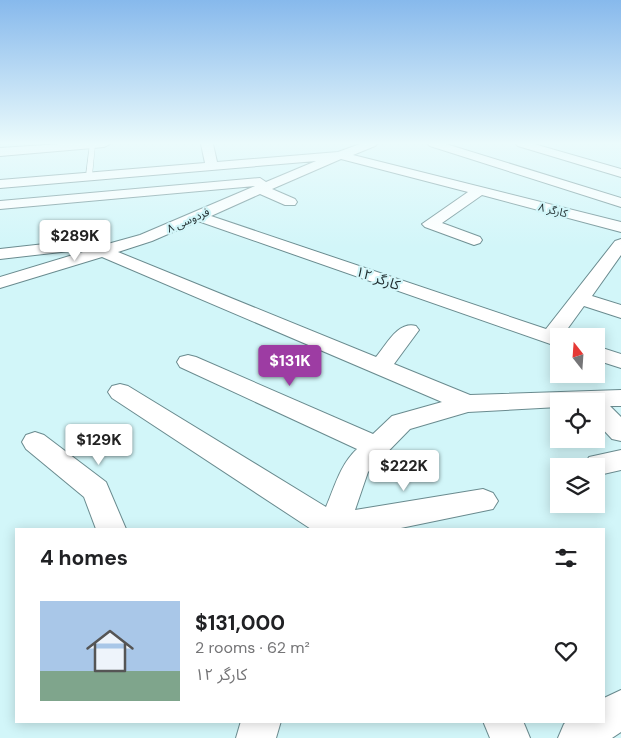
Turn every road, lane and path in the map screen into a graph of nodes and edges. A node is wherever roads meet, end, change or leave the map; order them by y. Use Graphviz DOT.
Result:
graph roads {
  1 [pos="66,178"];
  2 [pos="71,178"];
  3 [pos="253,178"];
  4 [pos="284,178"];
  5 [pos="437,178"];
  6 [pos="543,178"];
  7 [pos="0,184"];
  8 [pos="258,185"];
  9 [pos="479,191"];
  10 [pos="65,199"];
  11 [pos="290,202"];
  12 [pos="621,203"];
  13 [pos="0,205"];
  14 [pos="197,216"];
  15 [pos="621,227"];
  16 [pos="146,238"];
  17 [pos="474,240"];
  18 [pos="621,244"];
  19 [pos="104,252"];
  20 [pos="0,254"];
  21 [pos="0,283"];
  22 [pos="580,298"];
  23 [pos="621,312"];
  24 [pos="562,328"];
  25 [pos="409,330"];
  26 [pos="550,337"];
  27 [pos="605,356"];
  28 [pos="621,361"];
  29 [pos="188,362"];
  30 [pos="380,367"];
  31 [pos="120,392"];
  32 [pos="621,398"];
  33 [pos="605,400"];
  34 [pos="550,403"];
  35 [pos="468,404"];
  36 [pos="605,416"];
  37 [pos="621,432"];
  38 [pos="35,442"];
  39 [pos="376,447"];
  40 [pos="483,501"];
  41 [pos="420,520"];
  42 [pos="111,528"];
  43 [pos="333,528"];
  44 [pos="621,710"];
  45 [pos="605,720"];
  46 [pos="504,723"];
  47 [pos="600,723"];
  48 [pos="510,738"];
  49 [pos="578,738"];
  1 -- 7 [label="street"];
  2 -- 10 [label="street"];
  3 -- 8 [label="street"];
  4 -- 8 [label="street, فردوسی ۸"];
  5 -- 9 [label="street, کارگر ۸"];
  6 -- 12 [label="street"];
  8 -- 10 [label="street"];
  8 -- 11 [label="street"];
  8 -- 14 [label="street, فردوسی ۸"];
  9 -- 15 [label="street, کارگر ۸"];
  9 -- 17 [label="street"];
  10 -- 13 [label="street"];
  14 -- 16 [label="street, فردوسی ۸"];
  14 -- 26 [label="street, کارگر ۱۲"];
  16 -- 19 [label="street, فردوسی ۸"];
  16 -- 20 [label="street"];
  18 -- 22 [label="street"];
  19 -- 21 [label="street, فردوسی ۸"];
  19 -- 30 [label="street"];
  22 -- 23 [label="street"];
  22 -- 24 [label="street"];
  25 -- 30 [label="street"];
  27 -- 28 [label="street"];
  29 -- 39 [label="street"];
  30 -- 35 [label="street"];
  31 -- 43 [label="street"];
  32 -- 33 [label="street"];
  34 -- 35 [label="street"];
  35 -- 39 [label="street"];
  36 -- 37 [label="street"];
  38 -- 42 [label="street"];
  39 -- 43 [label="street"];
  40 -- 41 [label="street"];
  41 -- 43 [label="street"];
  44 -- 45 [label="street"];
  46 -- 48 [label="street"];
  47 -- 49 [label="street"];
}
